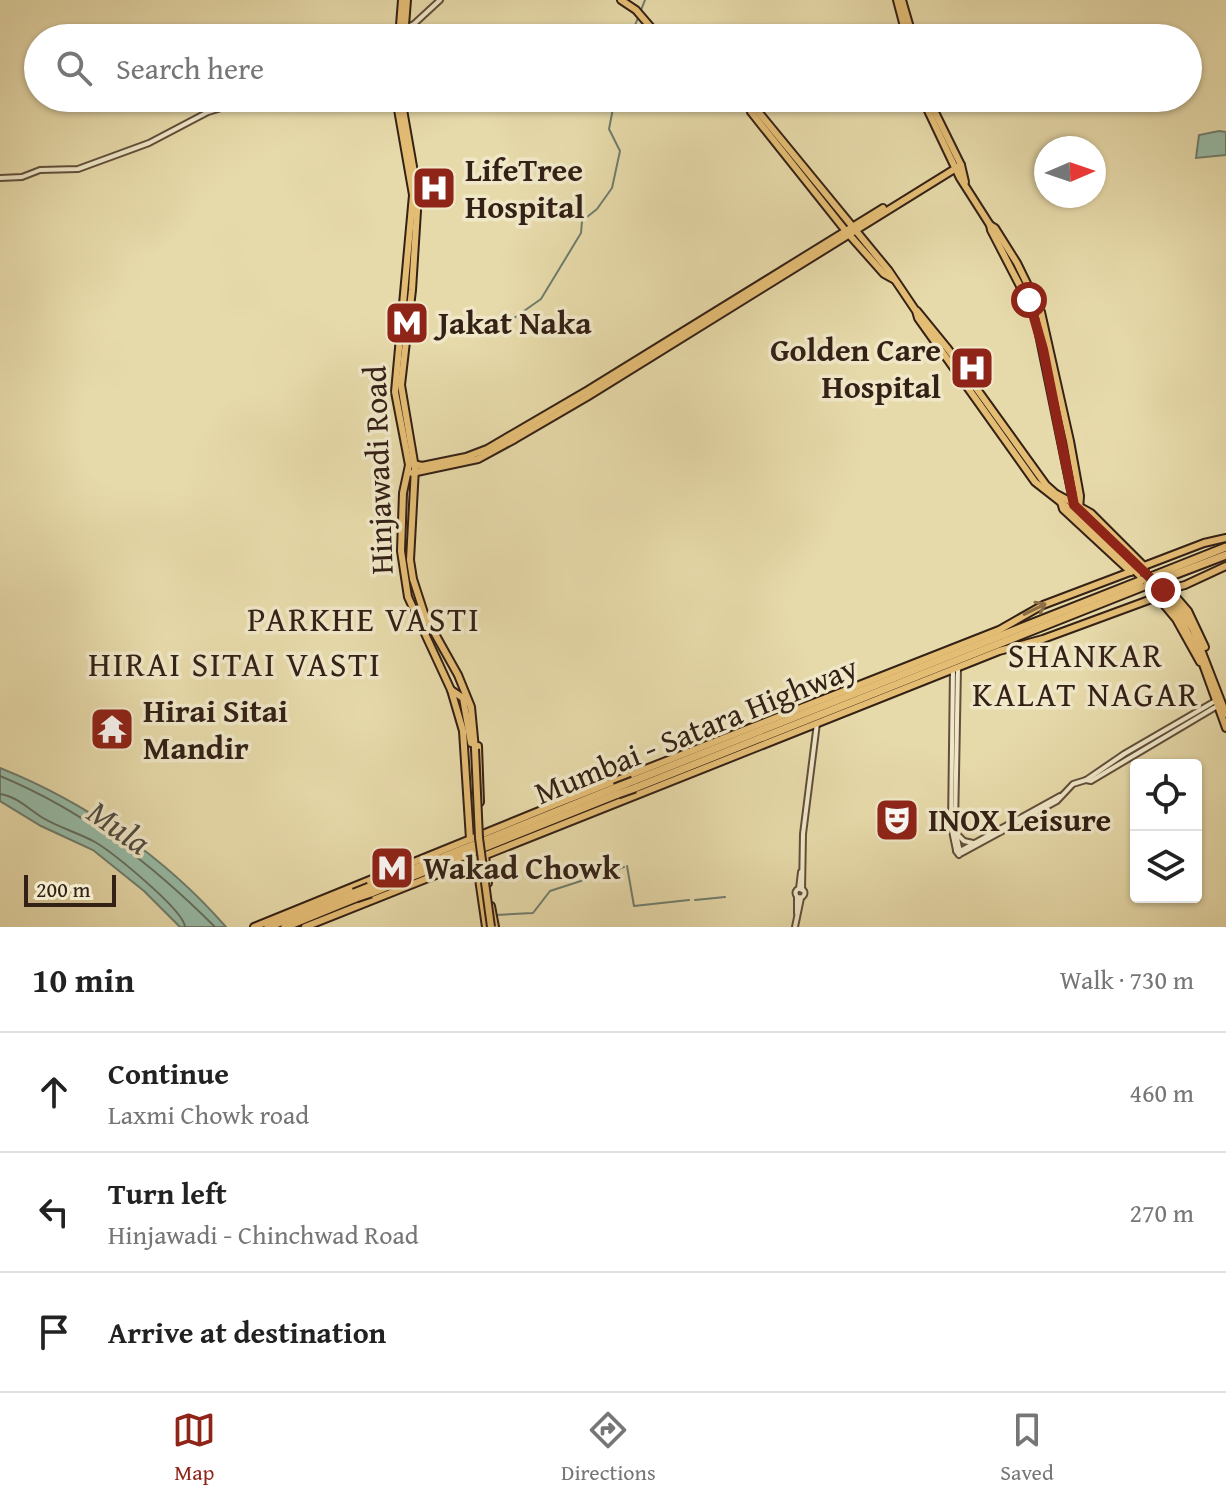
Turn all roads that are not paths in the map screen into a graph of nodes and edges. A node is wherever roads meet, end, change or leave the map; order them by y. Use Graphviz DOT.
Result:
graph roads {
  1 [pos="405,0"];
  2 [pos="440,0"];
  3 [pos="621,0"];
  4 [pos="899,0"];
  5 [pos="403,24"];
  6 [pos="405,24"];
  7 [pos="414,24"];
  8 [pos="647,24"];
  9 [pos="906,24"];
  10 [pos="208,112"];
  11 [pos="402,112"];
  12 [pos="758,112"];
  13 [pos="930,112"];
  14 [pos="934,112"];
  15 [pos="958,165"];
  16 [pos="0,178"];
  17 [pos="849,230"];
  18 [pos="411,468"];
  19 [pos="1062,500"];
  20 [pos="1078,507"];
  21 [pos="1226,538"];
  22 [pos="1226,547"];
  23 [pos="1226,555"];
  24 [pos="1115,557"];
  25 [pos="1226,566"];
  26 [pos="1130,572"];
  27 [pos="1113,577"];
  28 [pos="1148,578"];
  29 [pos="409,580"];
  30 [pos="1185,585"];
  31 [pos="1166,590"];
  32 [pos="1157,597"];
  33 [pos="1181,603"];
  34 [pos="1005,626"];
  35 [pos="973,639"];
  36 [pos="1003,642"];
  37 [pos="985,645"];
  38 [pos="994,653"];
  39 [pos="1205,663"];
  40 [pos="956,669"];
  41 [pos="451,690"];
  42 [pos="1218,702"];
  43 [pos="1226,714"];
  44 [pos="817,723"];
  45 [pos="1226,728"];
  46 [pos="472,732"];
  47 [pos="1086,780"];
  48 [pos="633,785"];
  49 [pos="617,791"];
  50 [pos="953,793"];
  51 [pos="1060,796"];
  52 [pos="630,797"];
  53 [pos="481,822"];
  54 [pos="490,830"];
  55 [pos="955,832"];
  56 [pos="482,834"];
  57 [pos="991,836"];
  58 [pos="470,839"];
  59 [pos="974,843"];
  60 [pos="960,850"];
  61 [pos="484,852"];
  62 [pos="474,859"];
  63 [pos="362,893"];
  64 [pos="486,900"];
  65 [pos="254,927"];
  66 [pos="268,927"];
  67 [pos="285,927"];
  68 [pos="305,927"];
  69 [pos="490,927"];
  70 [pos="795,927"];
  1 -- 5 [label="main road"];
  1 -- 6 [label="main road"];
  2 -- 7 [label="street"];
  3 -- 8 [label="main road"];
  4 -- 9 [label="main road"];
  10 -- 16 [label="street"];
  11 -- 18 [label="main road, Hinjawadi Road"];
  12 -- 17 [label="main road"];
  13 -- 15 [label="main road"];
  14 -- 15 [label="main road"];
  15 -- 17 [label="main road"];
  15 -- 20 [label="main road"];
  17 -- 18 [label="main road"];
  17 -- 19 [label="main road"];
  18 -- 29 [label="main road, Hinjawadi Road"];
  19 -- 20 [label="main road"];
  19 -- 24 [label="main road"];
  19 -- 28 [label="main road"];
  20 -- 28 [label="main road"];
  21 -- 28 [label="main road"];
  22 -- 28 [label="highway"];
  23 -- 28 [label="highway"];
  24 -- 27 [label="main road"];
  24 -- 28 [label="main road"];
  25 -- 30 [label="main road"];
  26 -- 27 [label="main road"];
  34 -- 27 [label="main road, one-way"];
  28 -- 31 [label="main road"];
  28 -- 32 [label="main road"];
  28 -- 36 [label="highway, Mumbai - Satara Highway"];
  28 -- 39 [label="main road"];
  29 -- 41 [label="main road, Hinjawadi Road"];
  29 -- 46 [label="main road, Hinjawadi Road"];
  30 -- 31 [label="main road"];
  30 -- 33 [label="main road"];
  31 -- 33 [label="main road"];
  31 -- 39 [label="main road"];
  32 -- 36 [label="main road"];
  32 -- 39 [label="main road"];
  33 -- 39 [label="main road"];
  34 -- 35 [label="main road"];
  34 -- 36 [label="highway"];
  35 -- 37 [label="highway"];
  35 -- 48 [label="main road"];
  36 -- 37 [label="highway, Mumbai - Satara Highway"];
  36 -- 38 [label="main road"];
  37 -- 38 [label="highway"];
  37 -- 48 [label="highway, Mumbai - Satara Highway"];
  38 -- 40 [label="main road"];
  39 -- 42 [label="main road"];
  40 -- 44 [label="main road"];
  40 -- 50 [label="street"];
  41 -- 46 [label="main road, Hinjawadi Road"];
  41 -- 58 [label="main road"];
  42 -- 43 [label="main road"];
  42 -- 45 [label="main road"];
  42 -- 47 [label="street"];
  42 -- 47 [label="street"];
  44 -- 48 [label="main road"];
  44 -- 70 [label="street"];
  46 -- 53 [label="main road"];
  46 -- 69 [label="main road, bridge"];
  47 -- 51 [label="street"];
  48 -- 49 [label="highway, Mumbai - Satara Highway, bridge"];
  48 -- 52 [label="main road"];
  48 -- 52 [label="main road"];
  48 -- 54 [label="main road"];
  49 -- 61 [label="highway, Mumbai - Satara Highway"];
  49 -- 63 [label="highway, Mumbai - Satara Highway"];
  50 -- 55 [label="street"];
  50 -- 60 [label="street"];
  51 -- 57 [label="street"];
  51 -- 57 [label="street"];
  52 -- 61 [label="main road"];
  53 -- 54 [label="main road"];
  53 -- 56 [label="main road"];
  54 -- 56 [label="main road"];
  55 -- 59 [label="street"];
  55 -- 60 [label="street"];
  56 -- 58 [label="main road"];
  57 -- 59 [label="street"];
  57 -- 60 [label="street"];
  58 -- 63 [label="main road"];
  59 -- 60 [label="street"];
  61 -- 62 [label="main road"];
  61 -- 63 [label="highway, Mumbai - Satara Highway"];
  61 -- 64 [label="main road"];
  62 -- 63 [label="main road"];
  62 -- 64 [label="main road"];
  63 -- 65 [label="main road"];
  63 -- 66 [label="highway, Mumbai - Satara Highway"];
  63 -- 67 [label="highway, Mumbai - Satara Highway"];
  63 -- 68 [label="main road"];
  64 -- 69 [label="main road"];
}
